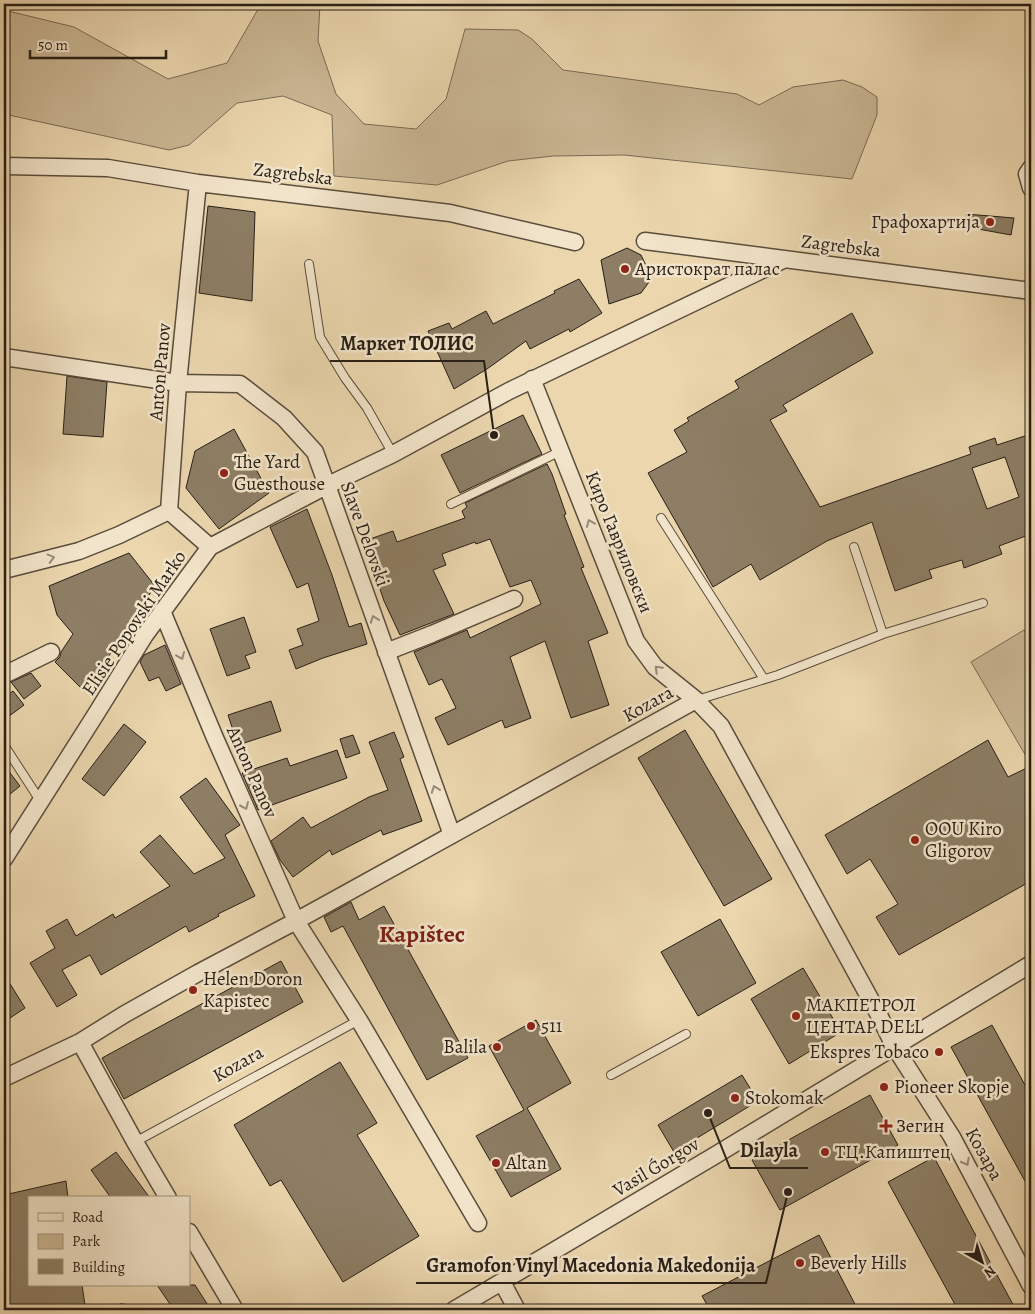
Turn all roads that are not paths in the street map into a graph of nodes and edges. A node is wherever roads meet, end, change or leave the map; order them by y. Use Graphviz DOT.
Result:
graph roads {
  1 [pos="4,166"];
  2 [pos="1031,168"];
  3 [pos="198,183"];
  4 [pos="1031,188"];
  5 [pos="645,241"];
  6 [pos="575,242"];
  7 [pos="785,259"];
  8 [pos="309,264"];
  9 [pos="1031,291"];
  10 [pos="4,357"];
  11 [pos="532,379"];
  12 [pos="178,383"];
  13 [pos="561,451"];
  14 [pos="393,454"];
  15 [pos="326,486"];
  16 [pos="451,504"];
  17 [pos="169,511"];
  18 [pos="661,518"];
  19 [pos="210,547"];
  20 [pos="854,548"];
  21 [pos="4,570"];
  22 [pos="514,599"];
  23 [pos="983,603"];
  24 [pos="162,611"];
  25 [pos="883,634"];
  26 [pos="51,652"];
  27 [pos="386,652"];
  28 [pos="4,675"];
  29 [pos="764,679"];
  30 [pos="696,700"];
  31 [pos="4,745"];
  32 [pos="40,802"];
  33 [pos="452,835"];
  34 [pos="4,859"];
  35 [pos="296,921"];
  36 [pos="1031,964"];
  37 [pos="359,1020"];
  38 [pos="686,1034"];
  39 [pos="80,1042"];
  40 [pos="894,1046"];
  41 [pos="611,1075"];
  42 [pos="4,1078"];
  43 [pos="135,1142"];
  44 [pos="167,1196"];
  45 [pos="478,1223"];
  46 [pos="190,1234"];
  47 [pos="502,1282"];
  48 [pos="1031,1286"];
  49 [pos="235,1310"];
  50 [pos="454,1310"];
  51 [pos="517,1310"];
  1 -- 3 [label="street, Zagrebska"];
  2 -- 4 [label="street"];
  3 -- 6 [label="street, Zagrebska"];
  3 -- 12 [label="street, Anton Panov"];
  5 -- 7 [label="street, Zagrebska"];
  7 -- 9 [label="street, Zagrebska"];
  7 -- 11 [label="street, Elisie Popovski Marko"];
  8 -- 14 [label="lane"];
  10 -- 12 [label="street, Slave Delovski"];
  11 -- 13 [label="street, Киро Гавриловски"];
  11 -- 14 [label="street, Elisie Popovski Marko"];
  12 -- 15 [label="street, Slave Delovski"];
  12 -- 17 [label="street, Anton Panov"];
  13 -- 16 [label="lane"];
  30 -- 13 [label="street, Киро Гавриловски, one-way"];
  14 -- 15 [label="street, Elisie Popovski Marko"];
  15 -- 19 [label="street, Elisie Popovski Marko"];
  27 -- 15 [label="street, Slave Delovski, one-way"];
  17 -- 19 [label="street"];
  21 -- 17 [label="street, one-way"];
  18 -- 29 [label="lane"];
  19 -- 24 [label="street, Elisie Popovski Marko"];
  20 -- 25 [label="lane"];
  22 -- 27 [label="street"];
  23 -- 25 [label="lane"];
  24 -- 32 [label="street, Elisie Popovski Marko"];
  24 -- 35 [label="street, Anton Panov, one-way"];
  25 -- 29 [label="lane"];
  26 -- 28 [label="street"];
  33 -- 27 [label="street, Slave Delovski, one-way"];
  29 -- 30 [label="lane"];
  30 -- 33 [label="street, Kozara"];
  30 -- 40 [label="street, Kozara"];
  31 -- 32 [label="lane"];
  32 -- 34 [label="street, Elisie Popovski Marko"];
  33 -- 35 [label="street, Kozara"];
  35 -- 37 [label="street"];
  35 -- 39 [label="street, Kozara"];
  36 -- 40 [label="street, Vasil Ǵorgov"];
  37 -- 43 [label="lane, Kozara"];
  37 -- 45 [label="street"];
  38 -- 41 [label="lane"];
  39 -- 42 [label="street, Kozara"];
  39 -- 43 [label="street"];
  40 -- 47 [label="street, Vasil Ǵorgov"];
  40 -- 48 [label="street, Козара, one-way"];
  43 -- 44 [label="street"];
  46 -- 49 [label="street"];
  47 -- 50 [label="street, Vasil Ǵorgov"];
  47 -- 51 [label="street"];
}
